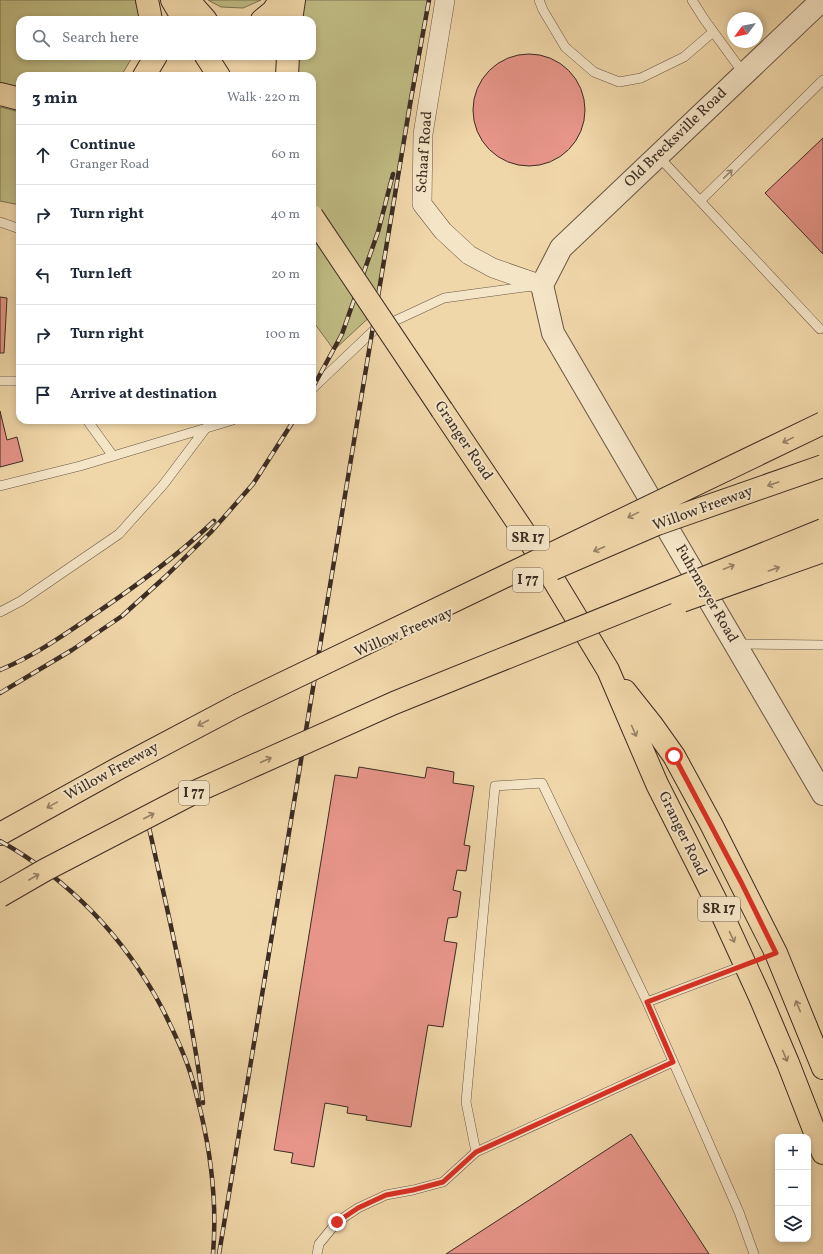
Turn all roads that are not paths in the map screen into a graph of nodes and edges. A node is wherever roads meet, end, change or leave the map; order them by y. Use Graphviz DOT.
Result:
graph roads {
  1 [pos="147,0"];
  2 [pos="172,0"];
  3 [pos="188,0"];
  4 [pos="280,0"];
  5 [pos="294,0"];
  6 [pos="445,0"];
  7 [pos="539,0"];
  8 [pos="692,0"];
  9 [pos="822,0"];
  10 [pos="150,16"];
  11 [pos="182,16"];
  12 [pos="202,16"];
  13 [pos="267,16"];
  14 [pos="292,16"];
  15 [pos="713,32"];
  16 [pos="154,60"];
  17 [pos="209,60"];
  18 [pos="288,60"];
  19 [pos="146,72"];
  20 [pos="216,72"];
  21 [pos="287,72"];
  22 [pos="744,74"];
  23 [pos="823,80"];
  24 [pos="0,94"];
  25 [pos="16,98"];
  26 [pos="0,107"];
  27 [pos="16,111"];
  28 [pos="658,156"];
  29 [pos="700,201"];
  30 [pos="0,222"];
  31 [pos="316,222"];
  32 [pos="16,227"];
  33 [pos="542,285"];
  34 [pos="820,329"];
  35 [pos="0,381"];
  36 [pos="16,381"];
  37 [pos="316,384"];
  38 [pos="823,423"];
  39 [pos="89,424"];
  40 [pos="220,424"];
  41 [pos="206,428"];
  42 [pos="113,456"];
  43 [pos="823,466"];
  44 [pos="0,486"];
  45 [pos="823,530"];
  46 [pos="823,551"];
  47 [pos="0,612"];
  48 [pos="735,644"];
  49 [pos="823,645"];
  50 [pos="608,670"];
  51 [pos="394,703"];
  52 [pos="238,705"];
  53 [pos="823,794"];
  54 [pos="0,834"];
  55 [pos="0,896"];
  56 [pos="776,953"];
  57 [pos="745,965"];
  58 [pos="647,1002"];
  59 [pos="673,1062"];
  60 [pos="823,1068"];
  61 [pos="476,1152"];
  62 [pos="823,1153"];
  63 [pos="317,1254"];
  64 [pos="754,1254"];
  1 -- 10 [label="main road"];
  2 -- 11 [label="main road"];
  3 -- 12 [label="main road"];
  4 -- 13 [label="main road"];
  5 -- 14 [label="main road"];
  6 -- 33 [label="street, Schaaf Road"];
  7 -- 15 [label="lane"];
  8 -- 15 [label="lane"];
  9 -- 22 [label="street, Old Brecksville Road"];
  15 -- 22 [label="lane"];
  16 -- 19 [label="main road"];
  17 -- 20 [label="main road"];
  18 -- 21 [label="main road"];
  22 -- 28 [label="street, Old Brecksville Road"];
  29 -- 23 [label="lane, one-way"];
  24 -- 25 [label="main road"];
  26 -- 27 [label="main road"];
  28 -- 29 [label="lane"];
  28 -- 33 [label="street, Old Brecksville Road"];
  29 -- 34 [label="lane"];
  30 -- 32 [label="lane"];
  31 -- 50 [label="main road, Granger Road / SR 17, bridge"];
  33 -- 37 [label="lane"];
  33 -- 48 [label="street, Fuhrmeyer Road"];
  35 -- 36 [label="lane"];
  38 -- 52 [label="main road, one-way, bridge"];
  39 -- 42 [label="lane"];
  40 -- 41 [label="lane"];
  41 -- 42 [label="lane"];
  41 -- 47 [label="lane"];
  42 -- 44 [label="lane"];
  43 -- 52 [label="main road, Willow Freeway / I 77, one-way, bridge"];
  51 -- 45 [label="main road, I 77, one-way, bridge"];
  51 -- 46 [label="main road, one-way, bridge"];
  48 -- 49 [label="lane"];
  48 -- 53 [label="street, Fuhrmeyer Road"];
  50 -- 56 [label="main road, Granger Road / SR 17"];
  50 -- 57 [label="main road, Granger Road / SR 17, one-way"];
  55 -- 51 [label="main road, I 77, one-way, bridge"];
  52 -- 54 [label="main road, Willow Freeway / I 77, one-way"];
  56 -- 57 [label="main road"];
  60 -- 56 [label="main road, Granger Road / SR 17, one-way"];
  57 -- 58 [label="lane"];
  57 -- 62 [label="main road, Granger Road / SR 17, one-way"];
  58 -- 59 [label="lane"];
  58 -- 61 [label="lane"];
  59 -- 61 [label="lane"];
  59 -- 64 [label="lane"];
  61 -- 63 [label="lane"];
}
